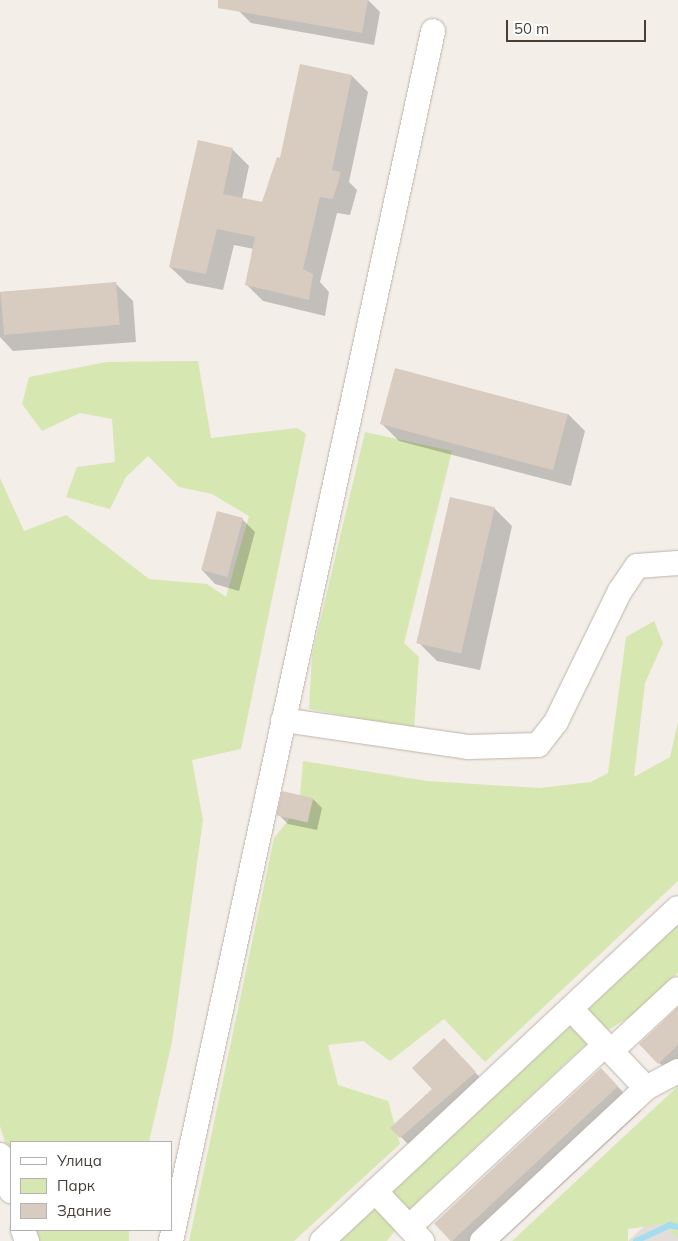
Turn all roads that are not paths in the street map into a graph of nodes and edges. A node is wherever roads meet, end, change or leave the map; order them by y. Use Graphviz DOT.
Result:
graph roads {
  1 [pos="433,31"];
  2 [pos="678,563"];
  3 [pos="283,720"];
  4 [pos="678,908"];
  5 [pos="678,989"];
  6 [pos="571,1008"];
  7 [pos="608,1048"];
  8 [pos="678,1071"];
  9 [pos="646,1088"];
  10 [pos="0,1155"];
  11 [pos="10,1189"];
  12 [pos="376,1191"];
  13 [pos="413,1236"];
  14 [pos="171,1241"];
  15 [pos="322,1241"];
  16 [pos="482,1241"];
  1 -- 3 [label="street"];
  2 -- 3 [label="street"];
  3 -- 14 [label="street"];
  4 -- 6 [label="street"];
  5 -- 7 [label="street"];
  6 -- 7 [label="street"];
  6 -- 12 [label="street"];
  7 -- 9 [label="street"];
  7 -- 13 [label="street"];
  8 -- 9 [label="street"];
  9 -- 16 [label="street"];
  10 -- 11 [label="street"];
  12 -- 13 [label="street"];
  12 -- 15 [label="street"];
}
